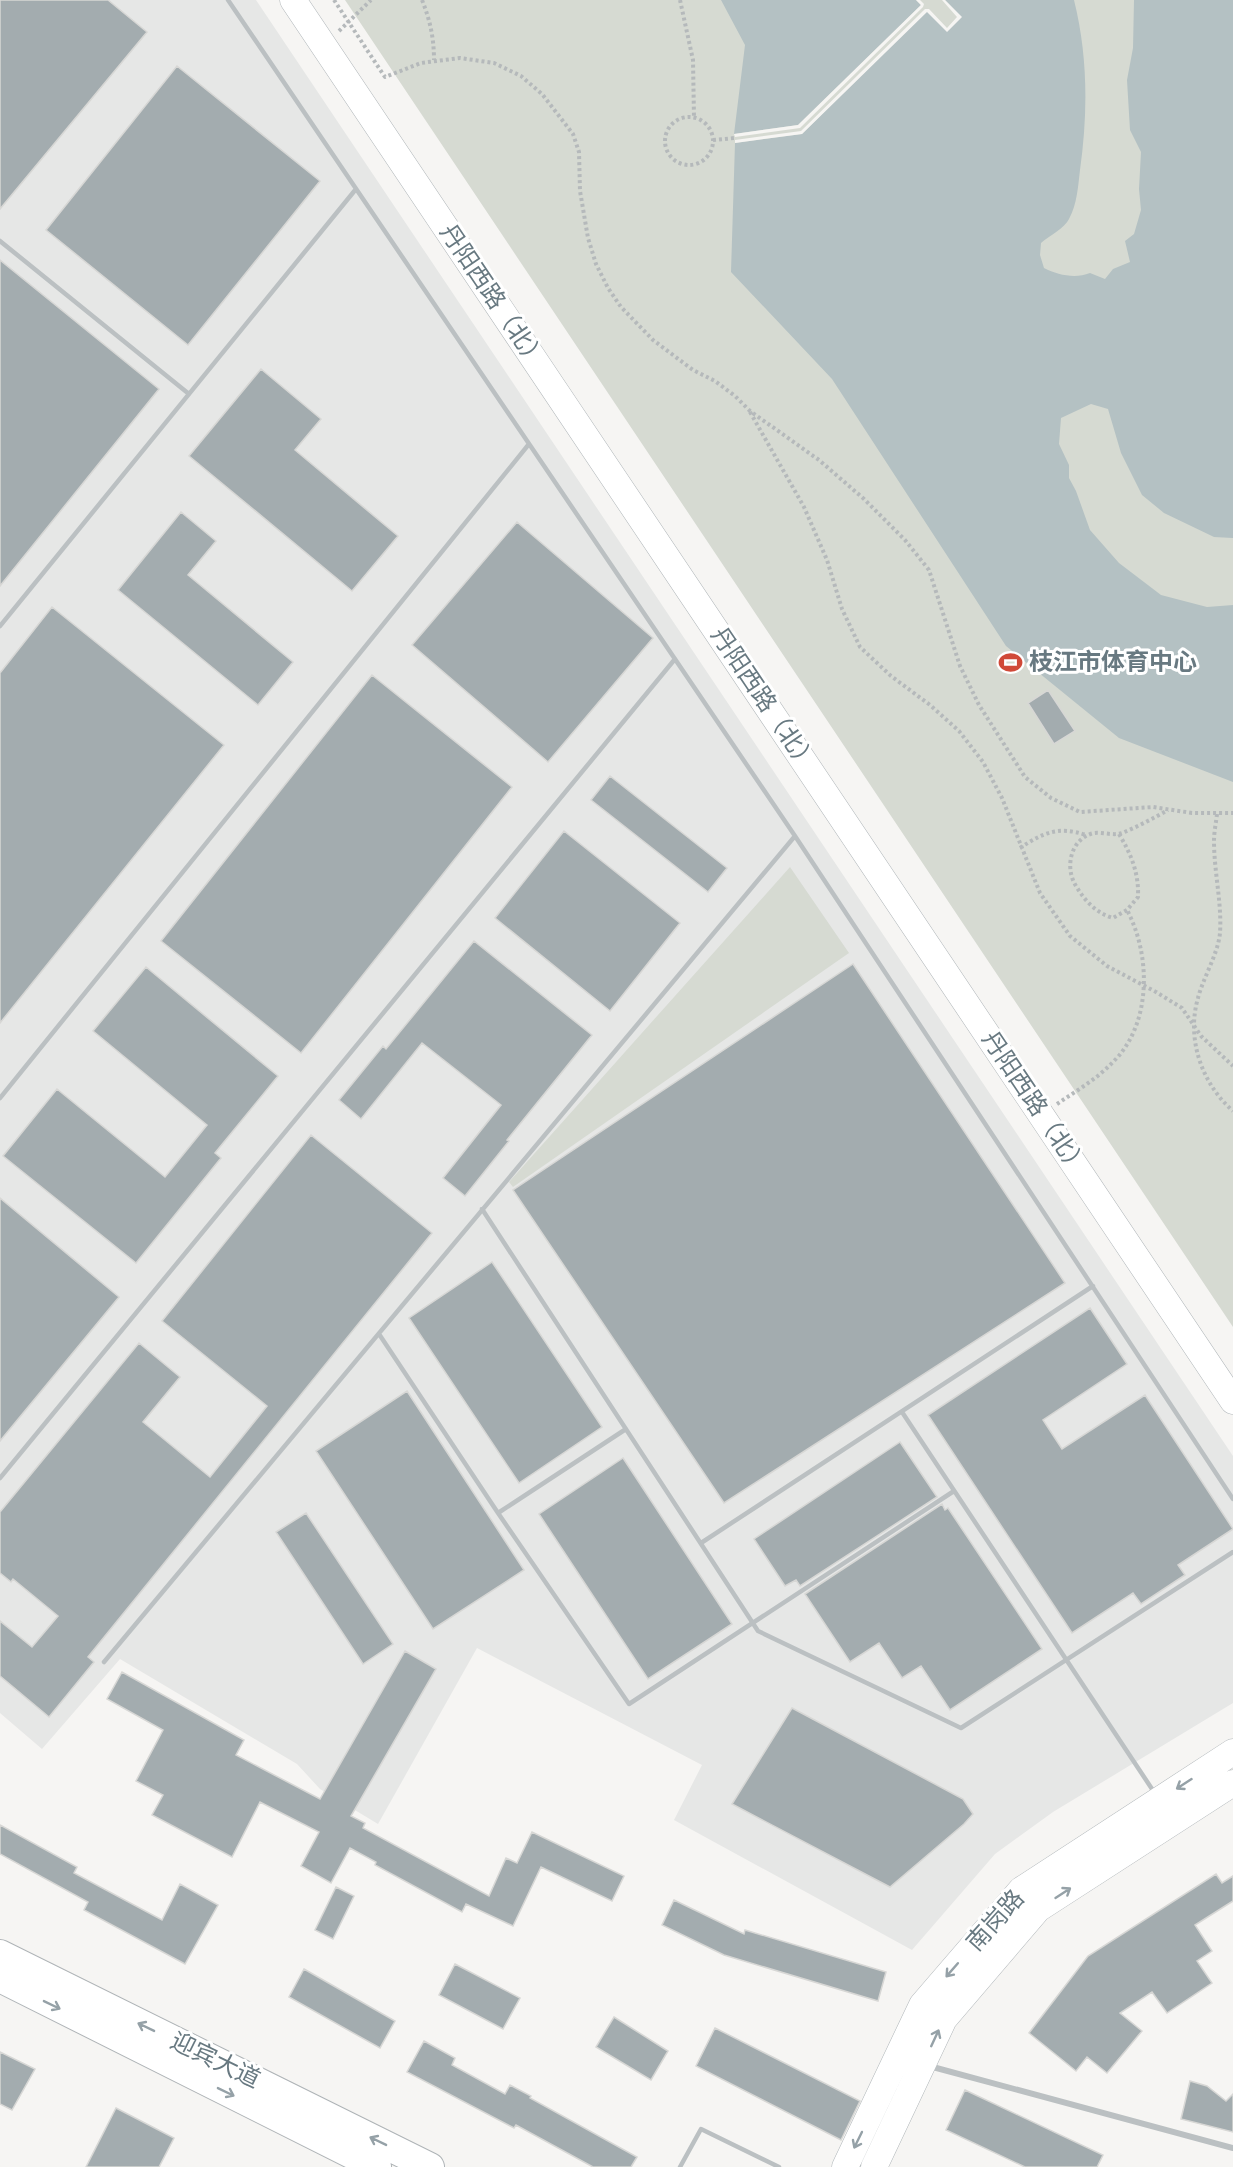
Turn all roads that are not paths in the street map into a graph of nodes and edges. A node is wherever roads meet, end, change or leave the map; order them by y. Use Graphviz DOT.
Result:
graph roads {
  1 [pos="228,0"];
  2 [pos="293,0"];
  3 [pos="356,189"];
  4 [pos="0,241"];
  5 [pos="189,394"];
  6 [pos="529,444"];
  7 [pos="0,626"];
  8 [pos="675,659"];
  9 [pos="795,836"];
  10 [pos="0,1098"];
  11 [pos="482,1209"];
  12 [pos="1092,1286"];
  13 [pos="379,1334"];
  14 [pos="1233,1401"];
  15 [pos="902,1412"];
  16 [pos="626,1429"];
  17 [pos="0,1478"];
  18 [pos="954,1491"];
  19 [pos="1233,1498"];
  20 [pos="498,1513"];
  21 [pos="701,1543"];
  22 [pos="1233,1552"];
  23 [pos="753,1623"];
  24 [pos="1066,1660"];
  25 [pos="104,1662"];
  26 [pos="1233,1752"];
  27 [pos="1233,1784"];
  28 [pos="1166,1811"];
  29 [pos="0,1954"];
  30 [pos="0,1978"];
  31 [pos="922,2064"];
  32 [pos="1233,2148"];
  33 [pos="377,2167"];
  34 [pos="430,2167"];
  35 [pos="680,2167"];
  36 [pos="779,2167"];
  37 [pos="845,2167"];
  38 [pos="874,2167"];
  1 -- 3 [label="lane"];
  2 -- 14 [label="street, 丹阳西路（北）"];
  3 -- 5 [label="lane"];
  3 -- 6 [label="lane"];
  4 -- 5 [label="lane"];
  5 -- 7 [label="lane"];
  6 -- 8 [label="lane"];
  6 -- 10 [label="lane"];
  8 -- 9 [label="lane"];
  8 -- 17 [label="lane"];
  9 -- 11 [label="lane"];
  9 -- 12 [label="lane"];
  11 -- 13 [label="lane"];
  11 -- 16 [label="lane"];
  12 -- 15 [label="lane"];
  12 -- 19 [label="lane"];
  13 -- 20 [label="lane"];
  13 -- 25 [label="lane"];
  15 -- 18 [label="lane"];
  15 -- 21 [label="lane"];
  16 -- 20 [label="lane"];
  16 -- 21 [label="lane"];
  18 -- 23 [label="lane"];
  18 -- 24 [label="lane"];
  20 -- 23 [label="lane"];
  21 -- 23 [label="lane"];
  22 -- 24 [label="lane"];
  23 -- 24 [label="lane"];
  24 -- 28 [label="lane"];
  26 -- 28 [label="street, 南岗路, one-way"];
  27 -- 28 [label="street, 南岗路"];
  31 -- 28 [label="street, 南岗路, one-way"];
  28 -- 37 [label="street, 南岗路, one-way"];
  34 -- 29 [label="main road, 迎宾大道, one-way"];
  30 -- 33 [label="main road, 迎宾大道, one-way"];
  31 -- 32 [label="street"];
  31 -- 38 [label="street, 南岗路"];
  35 -- 36 [label="lane"];
}
